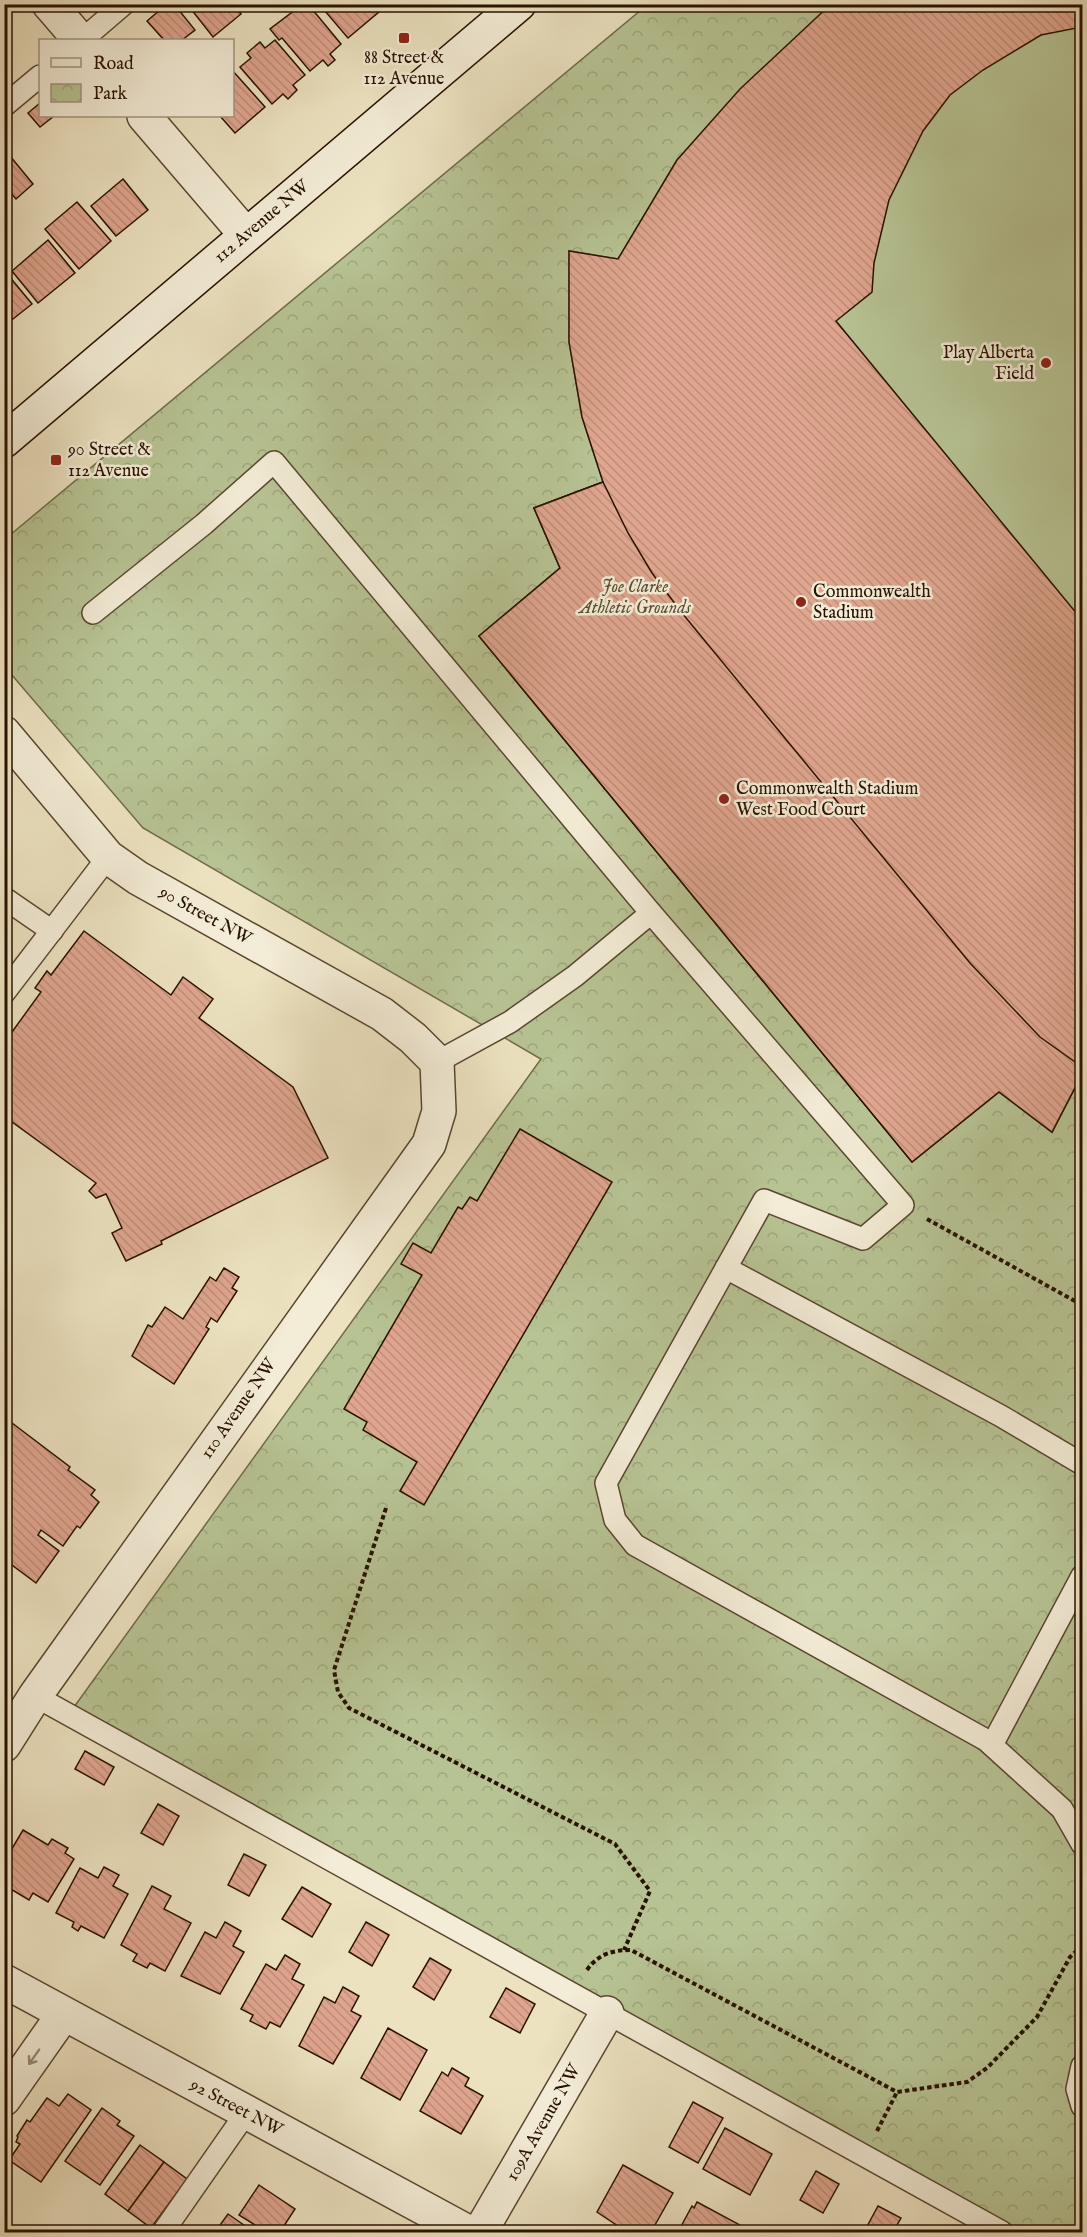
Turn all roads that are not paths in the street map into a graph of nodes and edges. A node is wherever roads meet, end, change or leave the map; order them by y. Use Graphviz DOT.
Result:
graph roads {
  1 [pos="49,4"];
  2 [pos="124,4"];
  3 [pos="519,4"];
  4 [pos="80,39"];
  5 [pos="82,39"];
  6 [pos="39,77"];
  7 [pos="4,106"];
  8 [pos="145,117"];
  9 [pos="246,235"];
  10 [pos="4,441"];
  11 [pos="93,613"];
  12 [pos="4,733"];
  13 [pos="108,857"];
  14 [pos="4,898"];
  15 [pos="651,913"];
  16 [pos="52,931"];
  17 [pos="4,993"];
  18 [pos="436,1062"];
  19 [pos="726,1268"];
  20 [pos="1083,1464"];
  21 [pos="1083,1576"];
  22 [pos="35,1696"];
  23 [pos="4,1745"];
  24 [pos="992,1745"];
  25 [pos="1083,1844"];
  26 [pos="4,1981"];
  27 [pos="607,2013"];
  28 [pos="63,2015"];
  29 [pos="1083,2066"];
  30 [pos="4,2099"];
  31 [pos="1083,2106"];
  32 [pos="246,2113"];
  33 [pos="163,2232"];
  34 [pos="468,2232"];
  35 [pos="480,2232"];
  36 [pos="1002,2232"];
  1 -- 4 [label="street"];
  2 -- 5 [label="lane"];
  3 -- 9 [label="street, 112 Avenue NW"];
  6 -- 7 [label="lane"];
  8 -- 9 [label="street"];
  9 -- 10 [label="street, 112 Avenue NW"];
  11 -- 15 [label="lane"];
  12 -- 13 [label="street, 90 Street NW"];
  13 -- 16 [label="lane"];
  13 -- 18 [label="street, 90 Street NW"];
  14 -- 16 [label="lane"];
  15 -- 18 [label="lane"];
  15 -- 19 [label="lane"];
  16 -- 17 [label="lane"];
  18 -- 22 [label="street, 110 Avenue NW"];
  19 -- 20 [label="lane"];
  19 -- 24 [label="lane"];
  21 -- 24 [label="lane"];
  22 -- 23 [label="street, 110 Avenue NW"];
  22 -- 27 [label="lane"];
  24 -- 25 [label="lane"];
  26 -- 28 [label="street, 92 Street NW"];
  27 -- 35 [label="street, 109A Avenue NW"];
  27 -- 36 [label="lane"];
  28 -- 30 [label="street, one-way"];
  28 -- 32 [label="street, 92 Street NW"];
  29 -- 31 [label="lane"];
  32 -- 33 [label="lane"];
  32 -- 34 [label="street, 92 Street NW"];
}
